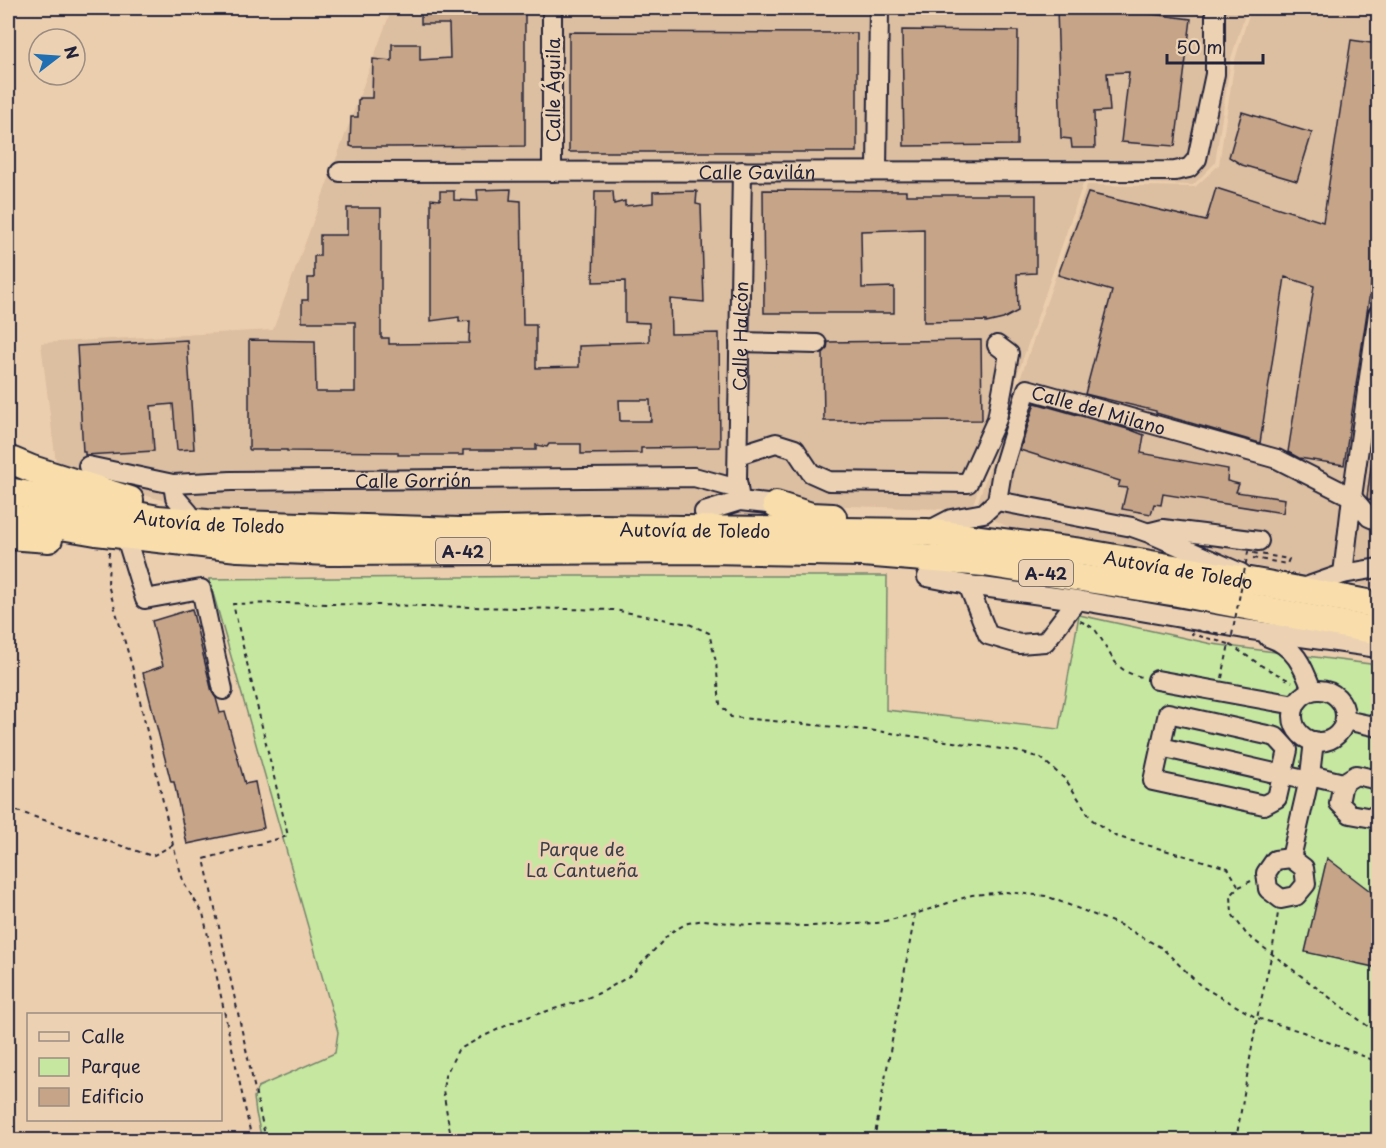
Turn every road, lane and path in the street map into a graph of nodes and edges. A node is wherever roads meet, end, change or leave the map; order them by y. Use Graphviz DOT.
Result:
graph roads {
  1 [pos="552,8"];
  2 [pos="879,8"];
  3 [pos="1215,8"];
  4 [pos="877,170"];
  5 [pos="742,171"];
  6 [pos="340,172"];
  7 [pos="552,172"];
  8 [pos="1378,314"];
  9 [pos="739,342"];
  10 [pos="817,344"];
  11 [pos="997,345"];
  12 [pos="738,455"];
  13 [pos="8,459"];
  14 [pos="88,466"];
  15 [pos="173,484"];
  16 [pos="8,491"];
  17 [pos="739,493"];
  18 [pos="1352,496"];
  19 [pos="997,501"];
  20 [pos="776,505"];
  21 [pos="704,512"];
  22 [pos="8,517"];
  23 [pos="198,518"];
  24 [pos="1378,521"];
  25 [pos="597,528"];
  26 [pos="917,531"];
  27 [pos="1149,533"];
  28 [pos="8,536"];
  29 [pos="118,543"];
  30 [pos="238,548"];
  31 [pos="1256,549"];
  32 [pos="710,550"];
  33 [pos="1378,568"];
  34 [pos="1343,574"];
  35 [pos="927,576"];
  36 [pos="1267,584"];
  37 [pos="968,585"];
  38 [pos="1299,590"];
  39 [pos="1378,605"];
  40 [pos="1072,606"];
  41 [pos="1244,629"];
  42 [pos="1378,631"];
  43 [pos="1229,644"];
  44 [pos="1378,648"];
  45 [pos="1156,680"];
  46 [pos="223,690"];
  47 [pos="1218,692"];
  48 [pos="1304,696"];
  49 [pos="1345,720"];
  50 [pos="1378,727"];
  51 [pos="1314,741"];
  52 [pos="1161,747"];
  53 [pos="1282,775"];
  54 [pos="1309,778"];
  55 [pos="1378,780"];
  56 [pos="1343,783"];
  57 [pos="8,808"];
  58 [pos="1378,819"];
  59 [pos="173,845"];
  60 [pos="1291,858"];
  61 [pos="1266,873"];
  62 [pos="1239,887"];
  63 [pos="1281,898"];
  64 [pos="915,914"];
  65 [pos="1272,953"];
  66 [pos="1257,1018"];
  67 [pos="1378,1034"];
  68 [pos="1378,1062"];
  69 [pos="252,1140"];
  70 [pos="266,1140"];
  71 [pos="452,1140"];
  72 [pos="874,1140"];
  73 [pos="1236,1140"];
  1 -- 7 [label="street, Calle Águila"];
  2 -- 4 [label="street"];
  3 -- 4 [label="street, Calle Gavilán"];
  4 -- 5 [label="street, Calle Gavilán"];
  5 -- 7 [label="street, Calle Gavilán"];
  5 -- 9 [label="street, Calle Halcón"];
  6 -- 7 [label="street, Calle Gavilán"];
  8 -- 18 [label="street"];
  9 -- 10 [label="street"];
  9 -- 12 [label="street, Calle Halcón"];
  11 -- 12 [label="street"];
  12 -- 17 [label="street, Calle Halcón"];
  13 -- 23 [label="highway"];
  14 -- 15 [label="street, Calle Gorrión"];
  15 -- 17 [label="street, Calle Gorrión"];
  15 -- 23 [label="street"];
  16 -- 23 [label="highway, Autovía de Toledo / A-42"];
  17 -- 20 [label="street, Calle Gorrión"];
  17 -- 21 [label="street"];
  18 -- 19 [label="street, Calle del Milano"];
  18 -- 24 [label="street, Calle del Milano"];
  18 -- 34 [label="street"];
  19 -- 26 [label="street"];
  19 -- 27 [label="street"];
  20 -- 26 [label="highway"];
  21 -- 25 [label="highway"];
  22 -- 30 [label="highway, Autovía de Toledo / A-42"];
  23 -- 25 [label="highway, Autovía de Toledo / A-42"];
  25 -- 26 [label="highway, Autovía de Toledo / A-42"];
  26 -- 36 [label="highway, Autovía de Toledo / A-42"];
  27 -- 31 [label="street"];
  27 -- 36 [label="street"];
  28 -- 29 [label="highway"];
  29 -- 30 [label="highway"];
  29 -- 46 [label="street"];
  29 -- 59 [label="path"];
  30 -- 32 [label="highway, Autovía de Toledo / A-42"];
  31 -- 43 [label="path, bridge"];
  32 -- 35 [label="highway"];
  32 -- 42 [label="highway, Autovía de Toledo / A-42"];
  33 -- 34 [label="street"];
  34 -- 38 [label="street"];
  35 -- 37 [label="street"];
  36 -- 38 [label="highway, Autovía de Toledo / A-42"];
  37 -- 40 [label="street"];
  37 -- 40 [label="street"];
  38 -- 39 [label="highway, Autovía de Toledo / A-42"];
  40 -- 41 [label="street"];
  40 -- 45 [label="path"];
  41 -- 44 [label="street"];
  41 -- 48 [label="street"];
  43 -- 47 [label="path"];
  43 -- 48 [label="path"];
  45 -- 47 [label="street"];
  47 -- 48 [label="street"];
  48 -- 49 [label="street"];
  48 -- 51 [label="street"];
  49 -- 50 [label="street"];
  49 -- 51 [label="street"];
  51 -- 54 [label="street"];
  52 -- 53 [label="street"];
  52 -- 53 [label="street"];
  52 -- 53 [label="street"];
  53 -- 54 [label="street"];
  54 -- 56 [label="street"];
  54 -- 60 [label="street"];
  55 -- 56 [label="street"];
  56 -- 58 [label="street"];
  57 -- 59 [label="path"];
  59 -- 69 [label="path"];
  60 -- 61 [label="street"];
  60 -- 63 [label="street"];
  61 -- 62 [label="path"];
  61 -- 63 [label="street"];
  62 -- 65 [label="path"];
  62 -- 70 [label="path"];
  63 -- 65 [label="path"];
  64 -- 66 [label="path"];
  64 -- 71 [label="path"];
  64 -- 72 [label="path"];
  65 -- 66 [label="path"];
  65 -- 67 [label="path"];
  66 -- 68 [label="path"];
  66 -- 73 [label="path"];
}
